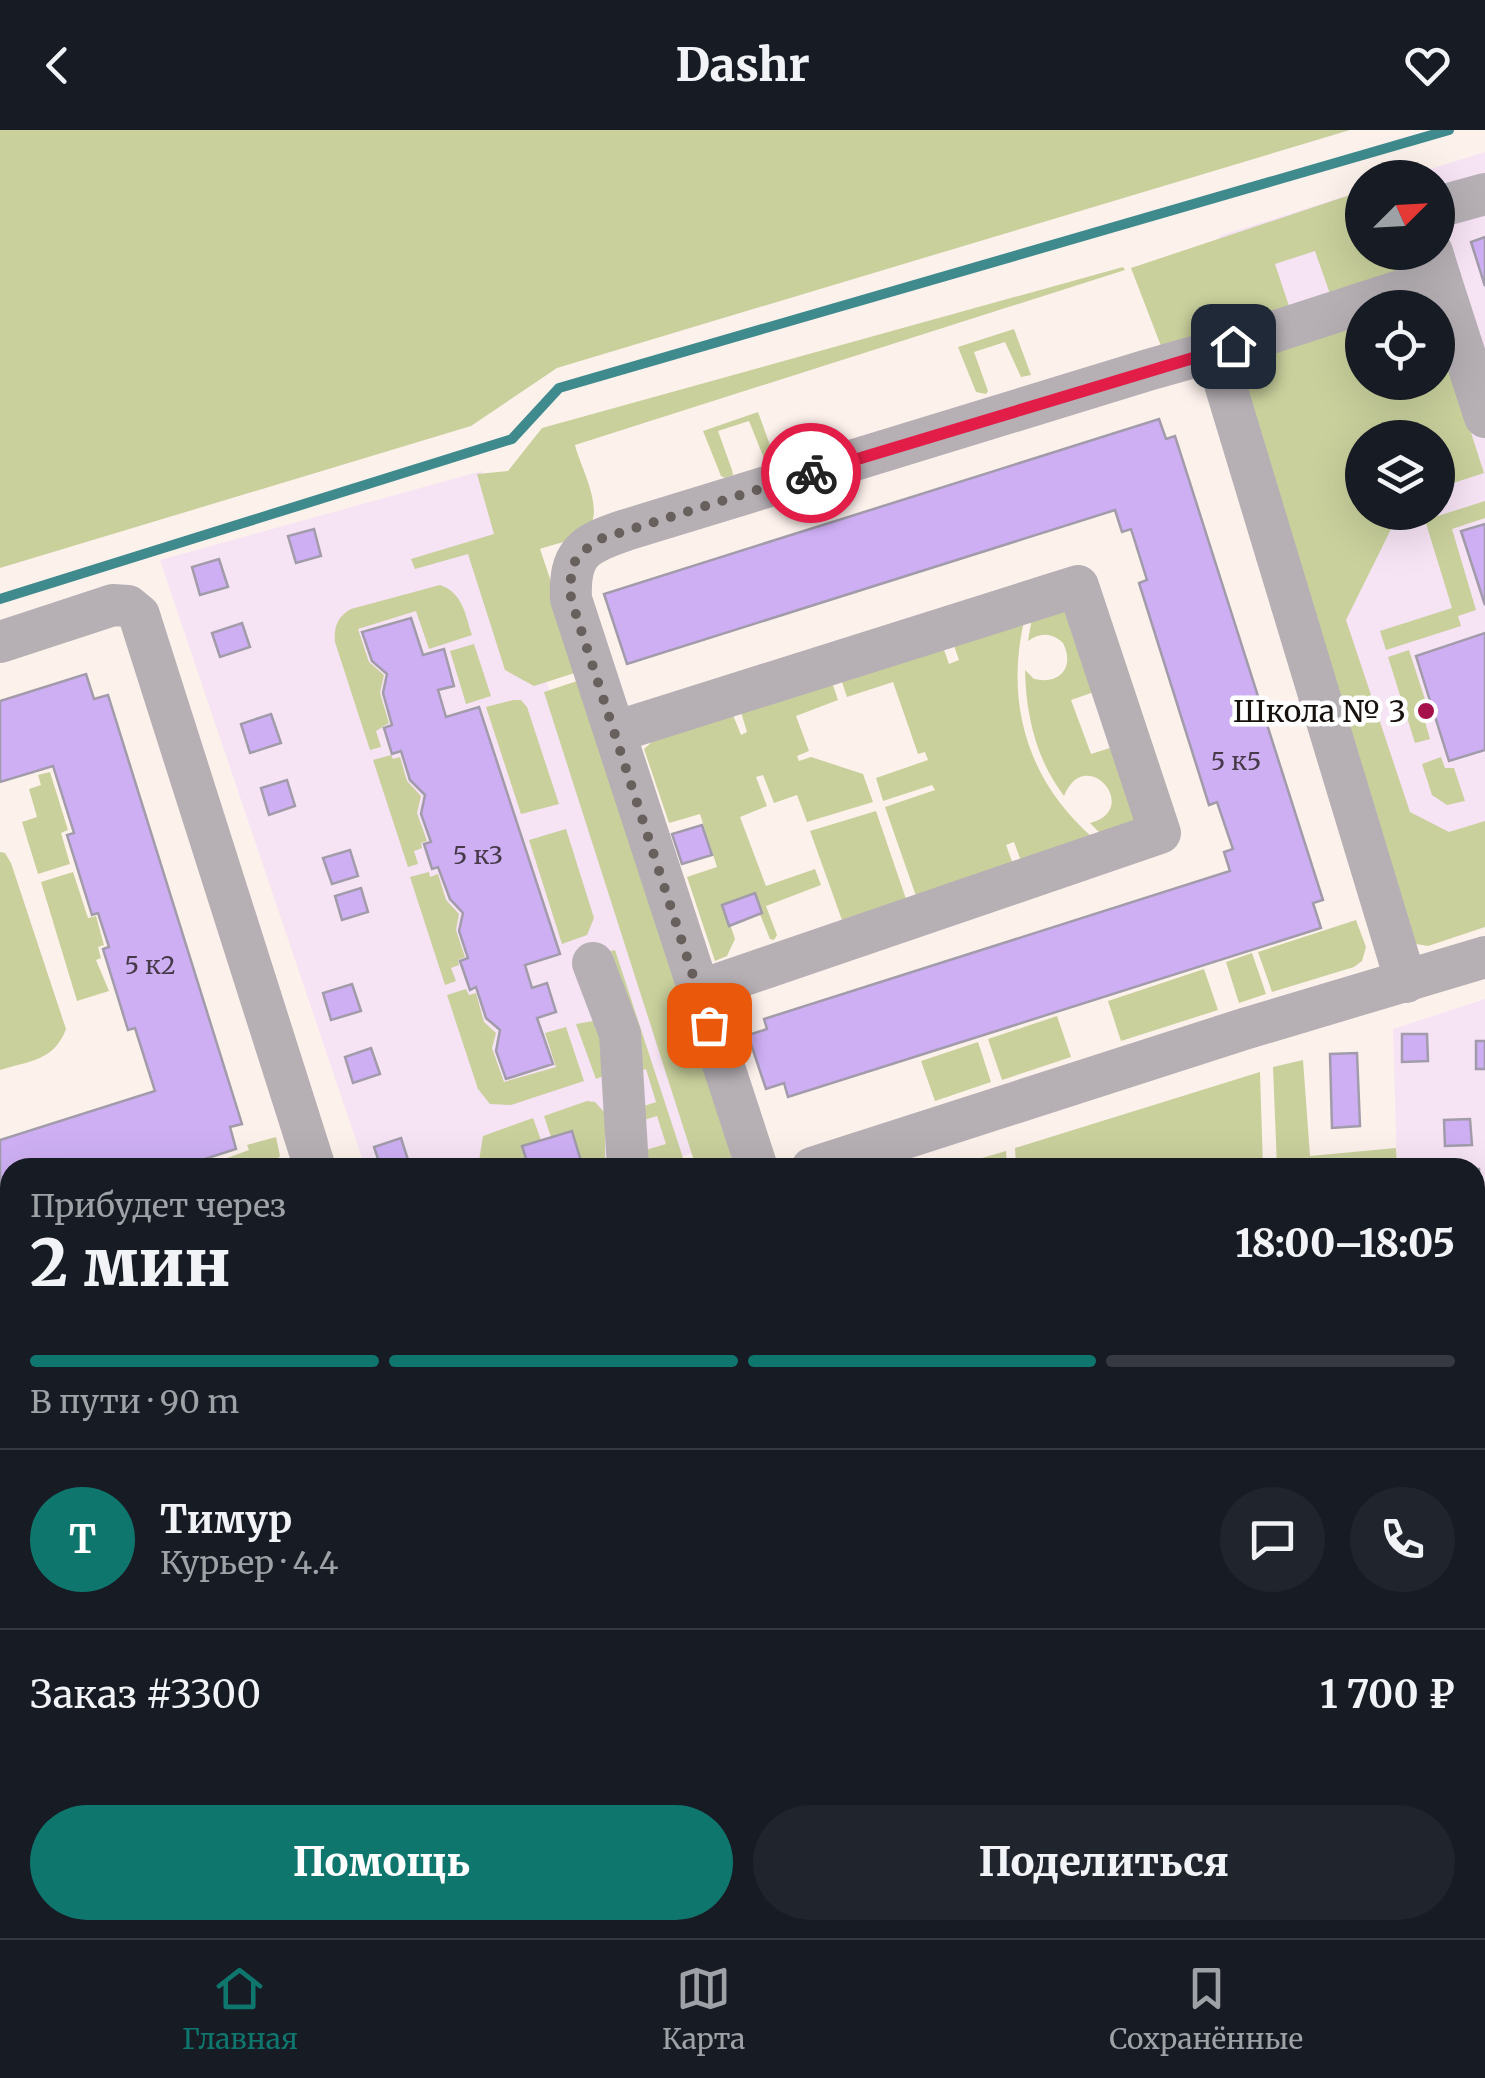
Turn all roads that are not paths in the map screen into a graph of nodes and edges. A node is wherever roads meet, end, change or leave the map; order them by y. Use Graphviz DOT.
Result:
graph roads {
  1 [pos="1485,194"];
  2 [pos="1455,203"];
  3 [pos="1426,270"];
  4 [pos="1437,270"];
  5 [pos="1216,352"];
  6 [pos="1485,417"];
  7 [pos="0,642"];
  8 [pos="615,732"];
  9 [pos="1485,957"];
  10 [pos="592,963"];
  11 [pos="1406,982"];
  12 [pos="698,990"];
  13 [pos="313,1158"];
  14 [pos="627,1158"];
  15 [pos="754,1158"];
  16 [pos="843,1158"];
  1 -- 2 [label="lane"];
  3 -- 5 [label="lane"];
  4 -- 6 [label="lane"];
  5 -- 8 [label="lane"];
  5 -- 11 [label="lane"];
  7 -- 13 [label="lane"];
  8 -- 12 [label="lane"];
  8 -- 12 [label="lane"];
  9 -- 11 [label="lane"];
  10 -- 14 [label="lane"];
  11 -- 16 [label="lane"];
  12 -- 15 [label="lane"];
}
